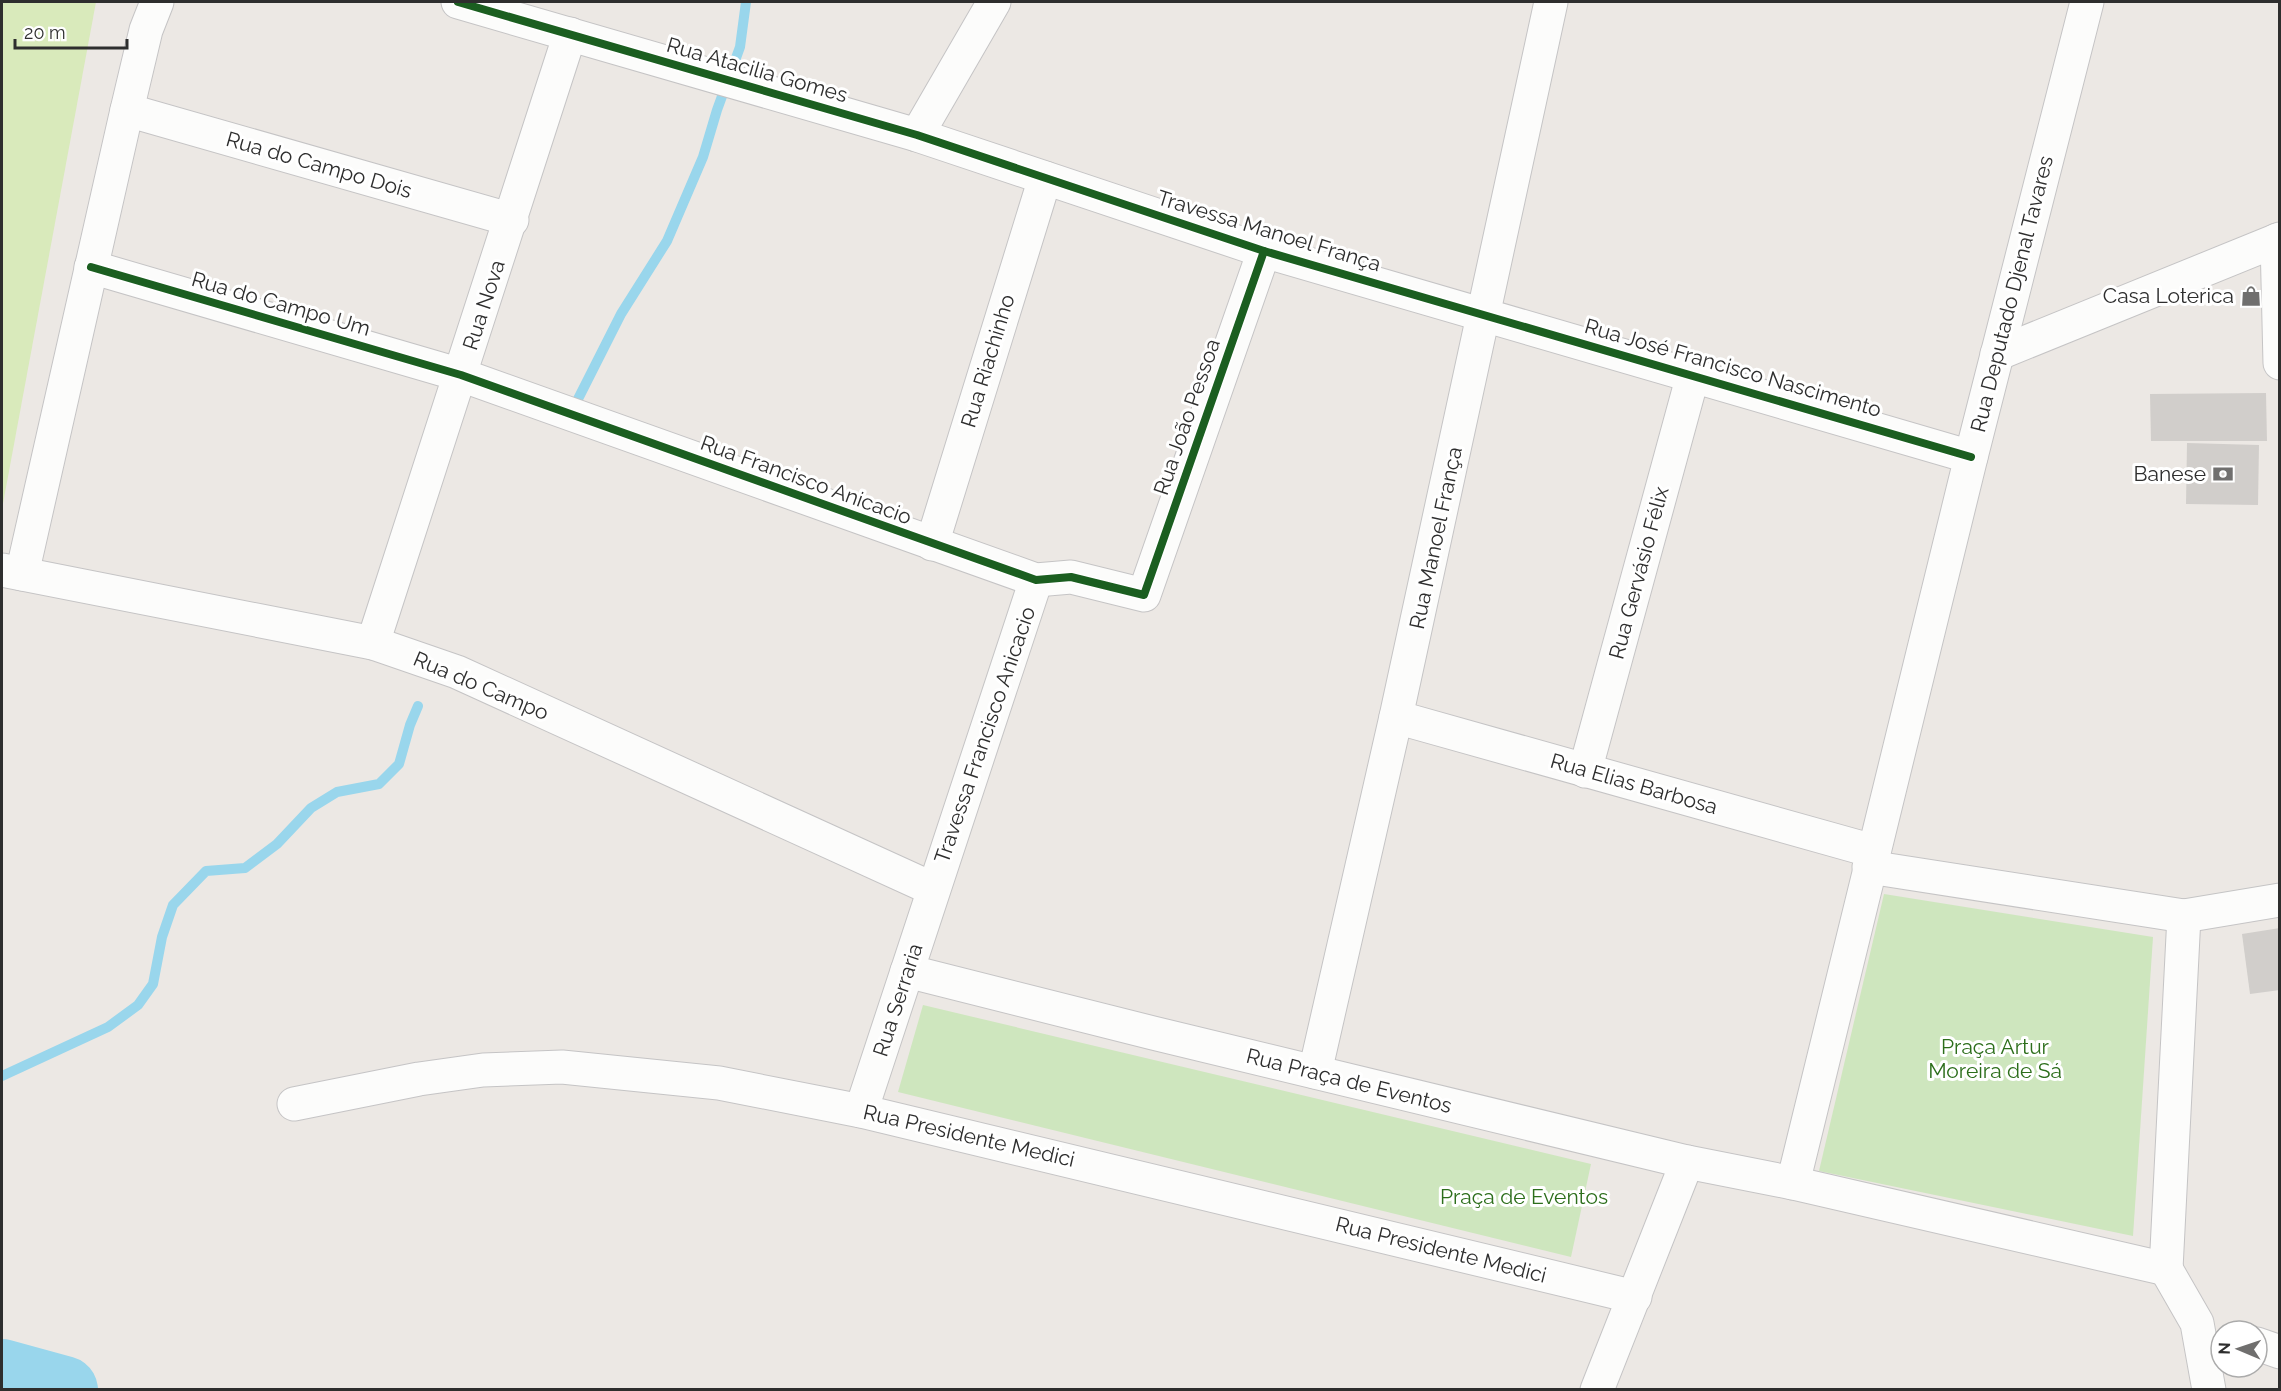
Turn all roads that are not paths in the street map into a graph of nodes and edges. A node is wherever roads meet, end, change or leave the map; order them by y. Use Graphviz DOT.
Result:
graph roads {
  1 [pos="157,2"];
  2 [pos="458,2"];
  3 [pos="994,2"];
  4 [pos="1551,2"];
  5 [pos="2087,2"];
  6 [pos="570,34"];
  7 [pos="127,110"];
  8 [pos="917,135"];
  9 [pos="1045,178"];
  10 [pos="512,219"];
  11 [pos="2278,239"];
  12 [pos="1264,251"];
  13 [pos="91,267"];
  14 [pos="1485,314"];
  15 [pos="2279,348"];
  16 [pos="1997,354"];
  17 [pos="2280,363"];
  18 [pos="460,375"];
  19 [pos="1693,375"];
  20 [pos="1971,457"];
  21 [pos="932,544"];
  22 [pos="12,572"];
  23 [pos="1036,580"];
  24 [pos="1144,595"];
  25 [pos="373,643"];
  26 [pos="1396,717"];
  27 [pos="1585,771"];
  28 [pos="1871,859"];
  29 [pos="933,889"];
  30 [pos="2280,900"];
  31 [pos="2184,916"];
  32 [pos="907,971"];
  33 [pos="1315,1072"];
  34 [pos="294,1104"];
  35 [pos="861,1111"];
  36 [pos="1687,1162"];
  37 [pos="1793,1183"];
  38 [pos="2166,1269"];
  39 [pos="1635,1297"];
  40 [pos="2209,1327"];
  41 [pos="1597,1389"];
  1 -- 7 [label="street"];
  2 -- 6 [label="street, Rua Atacilia Gomes"];
  3 -- 8 [label="street"];
  4 -- 14 [label="street, Rua Manoel França"];
  5 -- 16 [label="street, Rua Deputado Djenal Tavares"];
  6 -- 8 [label="street, Rua Atacilia Gomes"];
  6 -- 10 [label="street, Rua Nova"];
  7 -- 10 [label="street, Rua do Campo Dois"];
  7 -- 13 [label="street"];
  8 -- 9 [label="street, Rua Atacilia Gomes"];
  9 -- 12 [label="street, Travessa Manoel França"];
  9 -- 21 [label="street, Rua Riachinho"];
  10 -- 18 [label="street, Rua Nova"];
  11 -- 15 [label="street"];
  11 -- 16 [label="street"];
  12 -- 14 [label="street, Travessa Manoel França"];
  12 -- 24 [label="street, Rua João Pessoa"];
  13 -- 18 [label="street, Rua do Campo Um"];
  13 -- 22 [label="street"];
  14 -- 19 [label="street, Rua José Francisco Nascimento"];
  14 -- 26 [label="street, Rua Manoel França"];
  15 -- 17 [label="street"];
  16 -- 20 [label="street, Rua Deputado Djenal Tavares"];
  18 -- 21 [label="street, Rua Francisco Anicacio"];
  18 -- 25 [label="street, Rua Nova"];
  19 -- 20 [label="street, Rua José Francisco Nascimento"];
  19 -- 27 [label="street, Rua Gervásio Félix"];
  20 -- 28 [label="street, Rua Deputado Djenal Tavares"];
  21 -- 23 [label="street, Rua Francisco Anicacio"];
  22 -- 25 [label="street, Rua do Campo"];
  23 -- 24 [label="street, Rua Francisco Anicacio"];
  23 -- 29 [label="street, Travessa Francisco Anicacio"];
  25 -- 29 [label="street, Rua do Campo"];
  26 -- 27 [label="street, Rua Elias Barbosa"];
  26 -- 33 [label="street, Rua Manoel França"];
  27 -- 28 [label="street, Rua Elias Barbosa"];
  28 -- 31 [label="street"];
  28 -- 37 [label="street"];
  29 -- 32 [label="street, Rua Serraria"];
  30 -- 31 [label="street"];
  31 -- 38 [label="street"];
  32 -- 33 [label="street, Rua Praça de Eventos"];
  32 -- 35 [label="street, Rua Serraria"];
  33 -- 36 [label="street, Rua Praça de Eventos"];
  34 -- 35 [label="street, Rua Presidente Medici"];
  35 -- 39 [label="street, Rua Presidente Medici"];
  36 -- 37 [label="street, Rua Praça de Eventos"];
  36 -- 39 [label="street"];
  37 -- 38 [label="street"];
  38 -- 40 [label="street"];
  39 -- 41 [label="street"];
}
